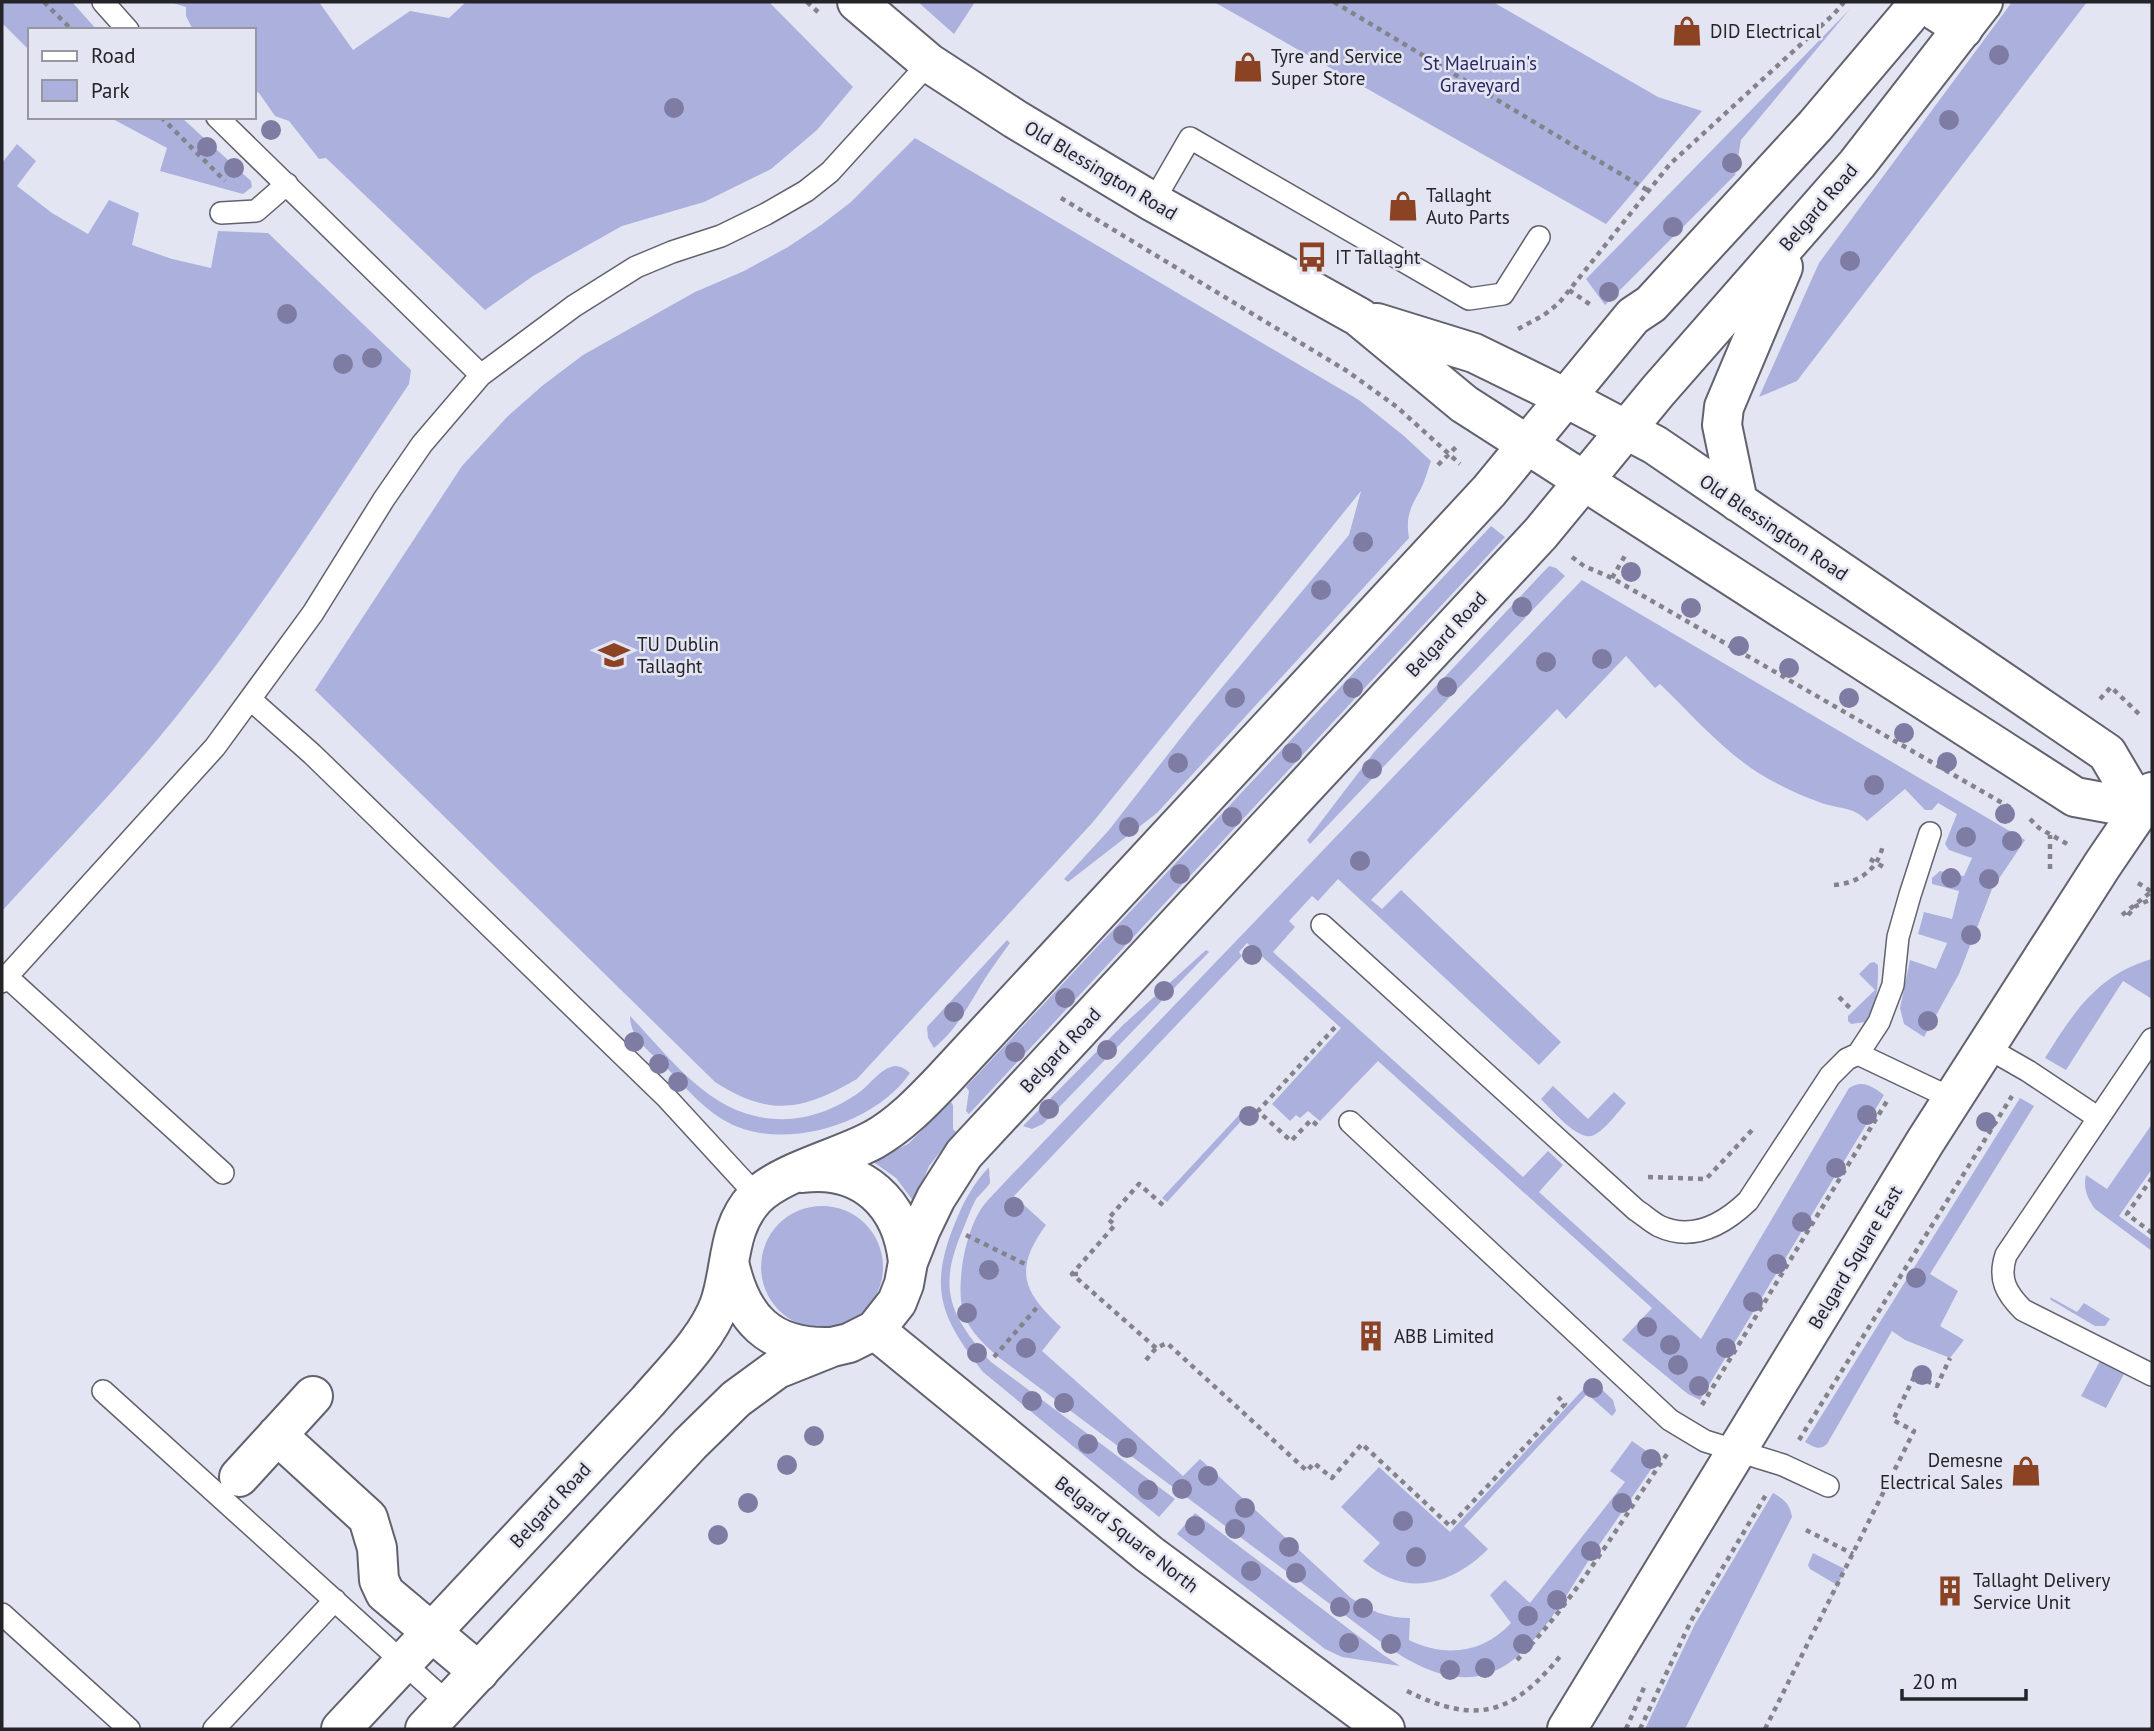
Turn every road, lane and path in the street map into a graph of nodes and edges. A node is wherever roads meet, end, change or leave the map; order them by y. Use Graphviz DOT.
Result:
graph roads {
  1 [pos="44,2"];
  2 [pos="103,2"];
  3 [pos="857,2"];
  4 [pos="1334,2"];
  5 [pos="1921,2"];
  6 [pos="1973,15"];
  7 [pos="70,28"];
  8 [pos="126,28"];
  9 [pos="929,63"];
  10 [pos="163,119"];
  11 [pos="219,119"];
  12 [pos="287,184"];
  13 [pos="230,186"];
  14 [pos="1649,191"];
  15 [pos="1060,197"];
  16 [pos="1153,202"];
  17 [pos="221,213"];
  18 [pos="1800,226"];
  19 [pos="1539,237"];
  20 [pos="1359,317"];
  21 [pos="481,375"];
  22 [pos="1566,398"];
  23 [pos="1626,430"];
  24 [pos="1464,439"];
  25 [pos="1528,445"];
  26 [pos="1451,454"];
  27 [pos="1438,465"];
  28 [pos="1469,473"];
  29 [pos="1583,482"];
  30 [pos="1738,502"];
  31 [pos="1627,553"];
  32 [pos="1572,557"];
  33 [pos="1612,578"];
  34 [pos="250,699"];
  35 [pos="2097,702"];
  36 [pos="2140,715"];
  37 [pos="2148,806"];
  38 [pos="2016,811"];
  39 [pos="2028,818"];
  40 [pos="1930,833"];
  41 [pos="2050,835"];
  42 [pos="2061,840"];
  43 [pos="1883,844"];
  44 [pos="1870,859"];
  45 [pos="1877,863"];
  46 [pos="1886,869"];
  47 [pos="2050,873"];
  48 [pos="1834,884"];
  49 [pos="2145,887"];
  50 [pos="2152,892"];
  51 [pos="2152,899"];
  52 [pos="2128,915"];
  53 [pos="1322,926"];
  54 [pos="4,980"];
  55 [pos="1839,997"];
  56 [pos="1845,1013"];
  57 [pos="1338,1024"];
  58 [pos="2152,1039"];
  59 [pos="1986,1047"];
  60 [pos="1858,1054"];
  61 [pos="2013,1095"];
  62 [pos="1889,1098"];
  63 [pos="1953,1099"];
  64 [pos="2097,1117"];
  65 [pos="1764,1118"];
  66 [pos="1350,1122"];
  67 [pos="1317,1125"];
  68 [pos="223,1173"];
  69 [pos="797,1174"];
  70 [pos="1645,1177"];
  71 [pos="2152,1178"];
  72 [pos="757,1196"];
  73 [pos="1164,1206"];
  74 [pos="2152,1233"];
  75 [pos="966,1235"];
  76 [pos="729,1262"];
  77 [pos="908,1262"];
  78 [pos="1027,1265"];
  79 [pos="1072,1274"];
  80 [pos="1082,1274"];
  81 [pos="1039,1305"];
  82 [pos="875,1330"];
  83 [pos="832,1347"];
  84 [pos="1156,1348"];
  85 [pos="994,1357"];
  86 [pos="1950,1358"];
  87 [pos="1146,1360"];
  88 [pos="2152,1375"];
  89 [pos="103,1391"];
  90 [pos="313,1396"];
  91 [pos="1558,1397"];
  92 [pos="1701,1405"];
  93 [pos="277,1435"];
  94 [pos="1798,1440"];
  95 [pos="1671,1448"];
  96 [pos="1736,1451"];
  97 [pos="239,1477"];
  98 [pos="1828,1486"];
  99 [pos="1768,1491"];
  100 [pos="1806,1530"];
  101 [pos="1853,1553"];
  102 [pos="335,1600"];
  103 [pos="2,1614"];
  104 [pos="432,1632"];
  105 [pos="1570,1644"];
  106 [pos="1517,1660"];
  107 [pos="404,1662"];
  108 [pos="479,1672"];
  109 [pos="1402,1689"];
  110 [pos="437,1716"];
  111 [pos="129,1729"];
  112 [pos="214,1729"];
  113 [pos="341,1729"];
  114 [pos="1385,1729"];
  115 [pos="1567,1729"];
  116 [pos="1640,1729"];
  117 [pos="1765,1729"];
  1 -- 7 [label="path"];
  2 -- 8 [label="lane"];
  3 -- 9 [label="main road, Old Blessington Road"];
  4 -- 14 [label="path"];
  5 -- 6 [label="main road"];
  5 -- 22 [label="main road, Belgard Road"];
  6 -- 18 [label="main road, Belgard Road"];
  9 -- 16 [label="main road, Old Blessington Road"];
  9 -- 21 [label="lane"];
  10 -- 13 [label="path"];
  11 -- 12 [label="lane"];
  12 -- 17 [label="lane"];
  12 -- 21 [label="lane"];
  15 -- 26 [label="path"];
  16 -- 19 [label="lane"];
  16 -- 20 [label="main road, Old Blessington Road"];
  18 -- 23 [label="main road, Belgard Road"];
  18 -- 30 [label="main road"];
  20 -- 22 [label="main road, Old Blessington Road"];
  20 -- 25 [label="main road, Old Blessington Road"];
  21 -- 34 [label="lane"];
  22 -- 23 [label="main road, Old Blessington Road"];
  22 -- 25 [label="main road, Belgard Road"];
  23 -- 29 [label="main road, Belgard Road"];
  23 -- 30 [label="main road, Old Blessington Road"];
  24 -- 26 [label="path"];
  25 -- 29 [label="main road, Old Blessington Road"];
  25 -- 69 [label="main road, Belgard Road"];
  26 -- 27 [label="path"];
  26 -- 28 [label="path"];
  29 -- 37 [label="main road, Old Blessington Road"];
  29 -- 77 [label="main road, Belgard Road"];
  30 -- 37 [label="main road, Old Blessington Road"];
  31 -- 33 [label="path"];
  32 -- 33 [label="path"];
  33 -- 38 [label="path"];
  34 -- 54 [label="lane"];
  34 -- 72 [label="lane"];
  35 -- 36 [label="path"];
  37 -- 59 [label="main road, Belgard Square East"];
  39 -- 41 [label="path"];
  40 -- 60 [label="lane"];
  41 -- 42 [label="path"];
  41 -- 47 [label="path"];
  43 -- 45 [label="path"];
  44 -- 45 [label="path"];
  45 -- 46 [label="path"];
  45 -- 48 [label="path"];
  49 -- 50 [label="path"];
  51 -- 52 [label="path"];
  53 -- 60 [label="lane"];
  54 -- 68 [label="lane"];
  55 -- 56 [label="path"];
  57 -- 67 [label="path"];
  58 -- 64 [label="lane"];
  59 -- 63 [label="main road, Belgard Square East"];
  59 -- 64 [label="lane"];
  60 -- 63 [label="lane"];
  61 -- 94 [label="path"];
  62 -- 92 [label="path"];
  63 -- 96 [label="main road, Belgard Square East"];
  64 -- 88 [label="lane"];
  65 -- 70 [label="path"];
  66 -- 96 [label="lane"];
  69 -- 72 [label="main road, Belgard Road"];
  69 -- 77 [label="main road, Belgard Road"];
  71 -- 74 [label="path"];
  72 -- 76 [label="main road, Belgard Road"];
  73 -- 79 [label="path"];
  75 -- 78 [label="path"];
  76 -- 83 [label="main road, Belgard Road"];
  76 -- 104 [label="main road, Belgard Road"];
  77 -- 82 [label="main road, Belgard Road"];
  79 -- 80 [label="path"];
  79 -- 84 [label="path"];
  81 -- 85 [label="path"];
  82 -- 83 [label="main road, Belgard Road"];
  82 -- 114 [label="main road, Belgard Square North"];
  83 -- 108 [label="main road, Belgard Road"];
  84 -- 87 [label="path"];
  84 -- 91 [label="path"];
  86 -- 101 [label="path"];
  89 -- 102 [label="lane"];
  90 -- 93 [label="main road"];
  93 -- 97 [label="main road"];
  93 -- 104 [label="main road"];
  95 -- 106 [label="path"];
  96 -- 98 [label="lane"];
  96 -- 115 [label="main road, Belgard Square East"];
  99 -- 116 [label="path"];
  100 -- 101 [label="path"];
  101 -- 117 [label="path"];
  102 -- 107 [label="lane"];
  102 -- 112 [label="lane"];
  103 -- 111 [label="lane"];
  104 -- 107 [label="main road, Belgard Road"];
  104 -- 108 [label="main road"];
  105 -- 109 [label="path"];
  107 -- 110 [label="lane"];
  107 -- 113 [label="main road, Belgard Road"];
  108 -- 110 [label="main road, Belgard Road"];
}
